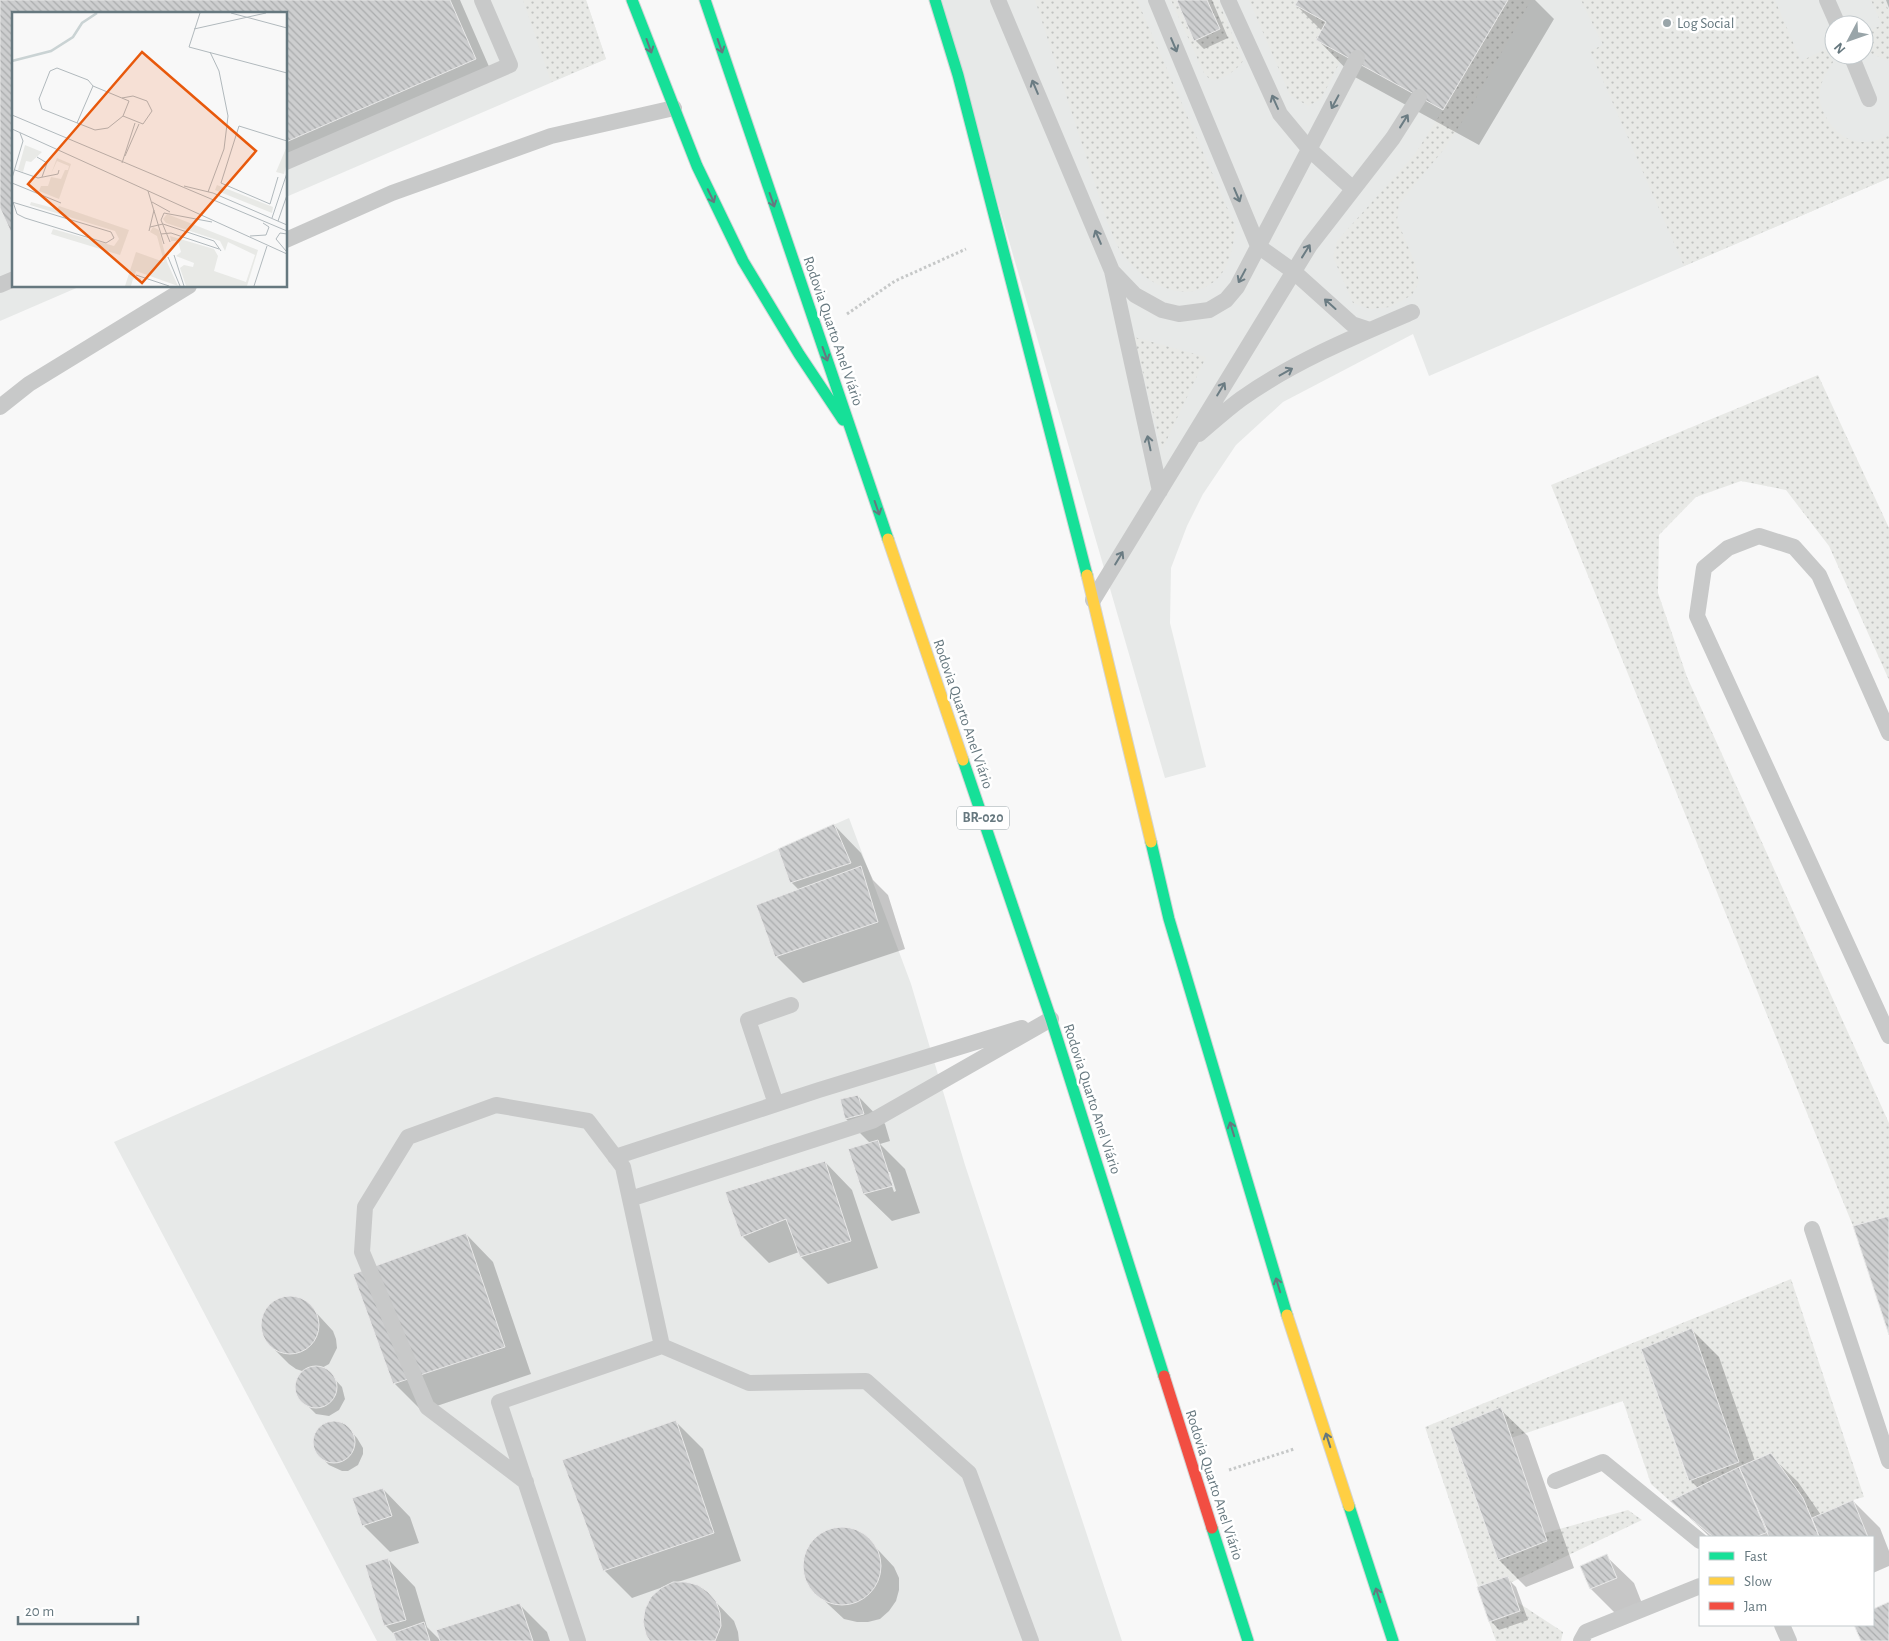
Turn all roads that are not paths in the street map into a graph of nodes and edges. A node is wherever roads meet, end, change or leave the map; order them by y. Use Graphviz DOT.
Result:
graph roads {
  1 [pos="482,0"];
  2 [pos="632,0"];
  3 [pos="705,0"];
  4 [pos="935,0"];
  5 [pos="998,0"];
  6 [pos="1156,0"];
  7 [pos="1228,0"];
  8 [pos="1827,0"];
  9 [pos="1834,15"];
  10 [pos="1357,58"];
  11 [pos="1855,65"];
  12 [pos="1419,97"];
  13 [pos="1869,99"];
  14 [pos="674,108"];
  15 [pos="1309,149"];
  16 [pos="288,161"];
  17 [pos="1353,189"];
  18 [pos="288,239"];
  19 [pos="1258,246"];
  20 [pos="1112,271"];
  21 [pos="1293,271"];
  22 [pos="12,280"];
  23 [pos="0,285"];
  24 [pos="186,288"];
  25 [pos="1412,312"];
  26 [pos="1370,330"];
  27 [pos="0,407"];
  28 [pos="852,434"];
  29 [pos="1189,441"];
  30 [pos="1160,491"];
  31 [pos="1093,600"];
  32 [pos="1889,733"];
  33 [pos="792,1005"];
  34 [pos="1051,1019"];
  35 [pos="1889,1036"];
  36 [pos="776,1104"];
  37 [pos="615,1157"];
  38 [pos="630,1199"];
  39 [pos="1812,1229"];
  40 [pos="662,1346"];
  41 [pos="1889,1461"];
  42 [pos="1555,1481"];
  43 [pos="526,1482"];
  44 [pos="1699,1540"];
  45 [pos="1699,1586"];
  46 [pos="1782,1626"];
  47 [pos="578,1641"];
  48 [pos="1031,1641"];
  49 [pos="1248,1641"];
  50 [pos="1393,1641"];
  51 [pos="1581,1641"];
  52 [pos="1789,1641"];
  1 -- 16 [label="lane"];
  2 -- 14 [label="main road, one-way"];
  3 -- 28 [label="main road, Rodovia Quarto Anel Viário / BR-020, one-way"];
  4 -- 31 [label="main road"];
  20 -- 5 [label="lane, one-way"];
  6 -- 19 [label="lane, one-way"];
  15 -- 7 [label="lane, one-way"];
  8 -- 9 [label="lane"];
  10 -- 15 [label="lane, one-way"];
  11 -- 13 [label="lane"];
  17 -- 12 [label="lane, one-way"];
  14 -- 18 [label="lane"];
  14 -- 28 [label="main road, one-way"];
  15 -- 17 [label="lane"];
  15 -- 19 [label="lane"];
  21 -- 17 [label="lane, one-way"];
  19 -- 20 [label="lane, one-way"];
  19 -- 21 [label="lane"];
  30 -- 20 [label="lane, one-way"];
  26 -- 21 [label="lane, one-way"];
  29 -- 21 [label="lane, one-way"];
  22 -- 23 [label="lane"];
  24 -- 27 [label="lane"];
  25 -- 26 [label="lane"];
  29 -- 26 [label="lane, one-way"];
  28 -- 34 [label="main road, Rodovia Quarto Anel Viário / BR-020, one-way"];
  29 -- 30 [label="lane"];
  31 -- 30 [label="lane, one-way"];
  50 -- 31 [label="main road, one-way"];
  32 -- 35 [label="lane"];
  33 -- 36 [label="lane"];
  34 -- 36 [label="lane"];
  34 -- 38 [label="lane"];
  34 -- 49 [label="main road, Rodovia Quarto Anel Viário / BR-020"];
  36 -- 37 [label="lane"];
  37 -- 38 [label="lane"];
  37 -- 43 [label="lane"];
  38 -- 40 [label="lane"];
  39 -- 41 [label="lane"];
  40 -- 43 [label="lane"];
  40 -- 48 [label="lane"];
  42 -- 44 [label="lane"];
  43 -- 47 [label="lane"];
  45 -- 51 [label="lane"];
  46 -- 52 [label="lane"];
}
